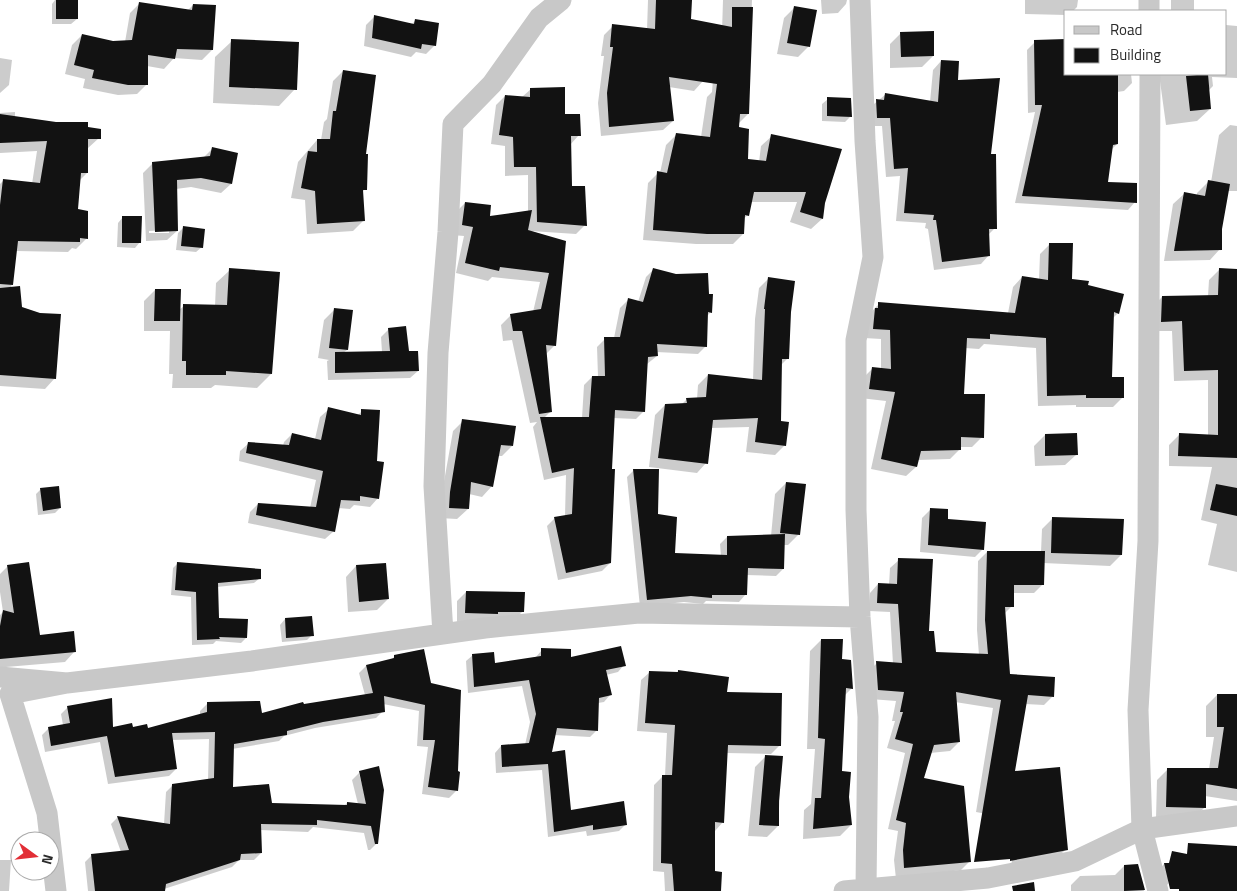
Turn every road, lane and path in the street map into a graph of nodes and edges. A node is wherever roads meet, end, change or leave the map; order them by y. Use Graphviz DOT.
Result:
graph roads {
  1 [pos="561,0"];
  2 [pos="860,0"];
  3 [pos="1150,75"];
  4 [pos="860,617"];
  5 [pos="443,634"];
  6 [pos="0,677"];
  7 [pos="67,683"];
  8 [pos="1237,816"];
  9 [pos="1142,829"];
  10 [pos="988,885"];
  11 [pos="866,890"];
  12 [pos="56,891"];
  13 [pos="844,891"];
  14 [pos="1158,891"];
  1 -- 5 [label="street"];
  2 -- 4 [label="street"];
  3 -- 9 [label="street"];
  4 -- 5 [label="street"];
  4 -- 11 [label="street"];
  5 -- 7 [label="street"];
  6 -- 7 [label="street"];
  7 -- 12 [label="street"];
  8 -- 9 [label="street"];
  9 -- 10 [label="street"];
  9 -- 14 [label="street"];
  10 -- 11 [label="street"];
  11 -- 13 [label="street"];
}
